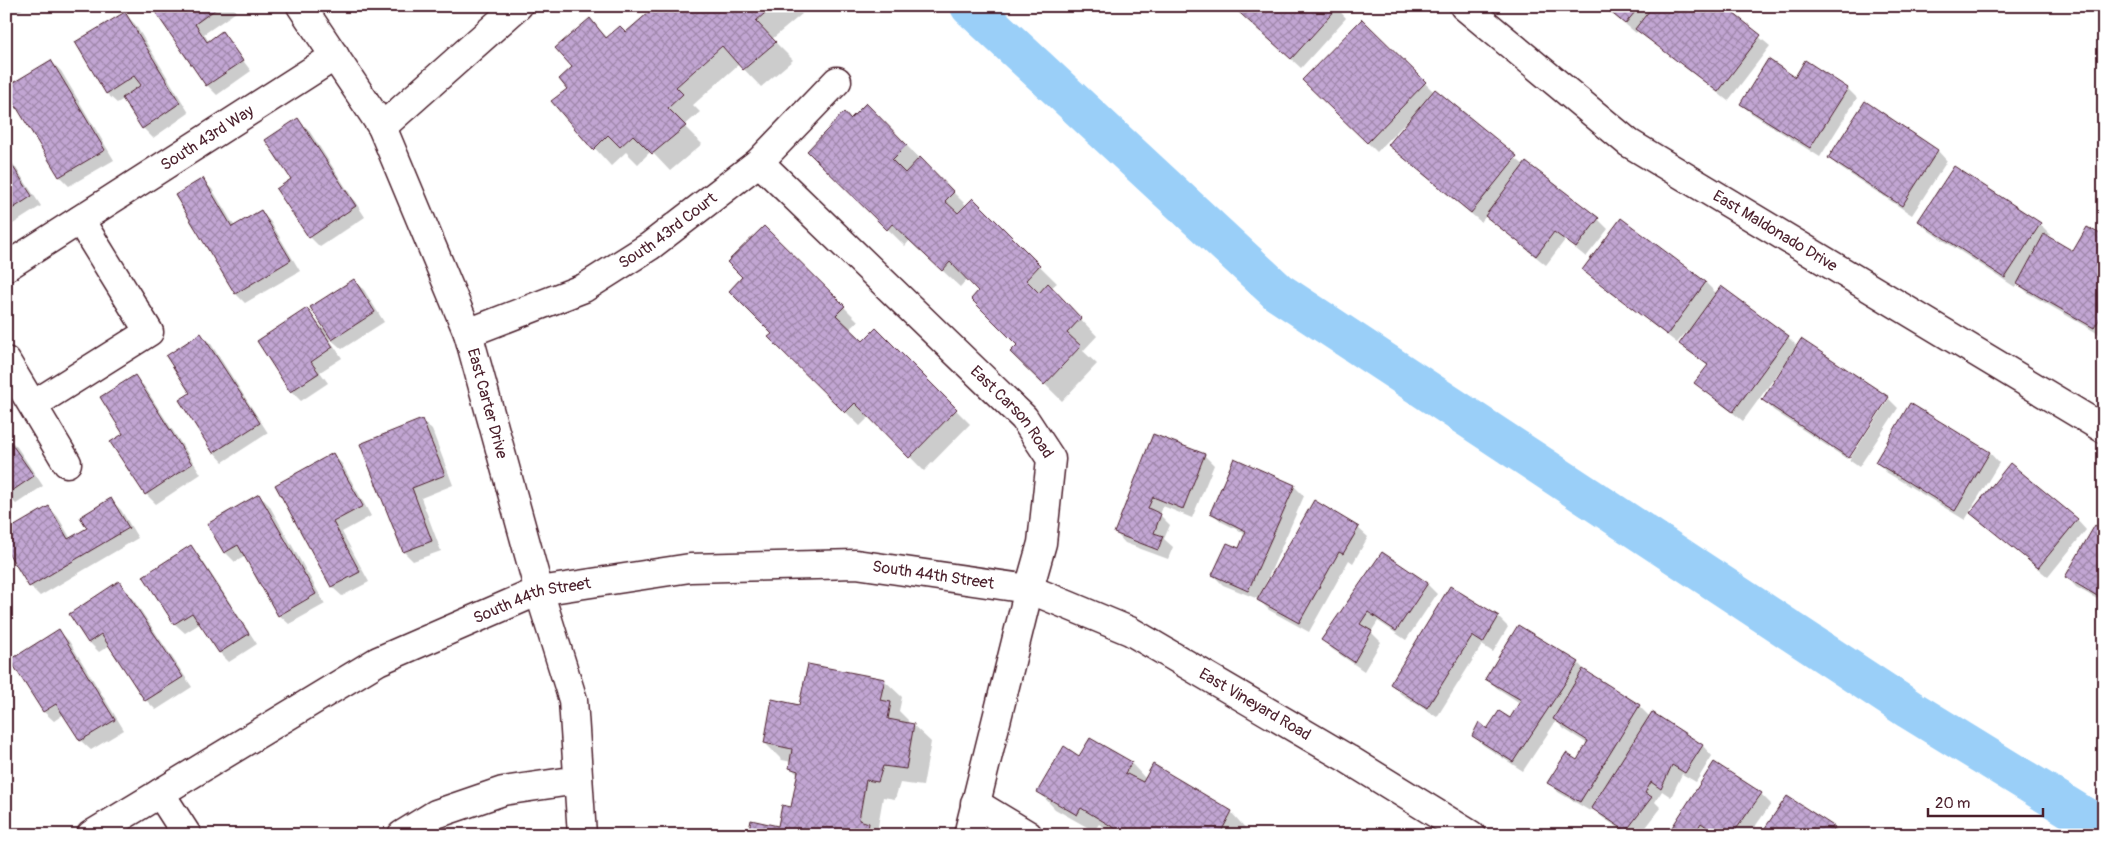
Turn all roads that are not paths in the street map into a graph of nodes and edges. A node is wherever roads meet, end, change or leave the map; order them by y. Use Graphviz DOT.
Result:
graph roads {
  1 [pos="301,6"];
  2 [pos="518,6"];
  3 [pos="1464,6"];
  4 [pos="335,56"];
  5 [pos="838,81"];
  6 [pos="382,127"];
  7 [pos="759,162"];
  8 [pos="80,220"];
  9 [pos="6,267"];
  10 [pos="468,333"];
  11 [pos="6,361"];
  12 [pos="33,405"];
  13 [pos="2104,429"];
  14 [pos="67,463"];
  15 [pos="1029,589"];
  16 [pos="539,591"];
  17 [pos="578,780"];
  18 [pos="160,793"];
  19 [pos="975,803"];
  20 [pos="91,835"];
  21 [pos="187,835"];
  22 [pos="402,835"];
  23 [pos="582,835"];
  24 [pos="968,835"];
  25 [pos="1028,835"];
  26 [pos="1471,835"];
  1 -- 4 [label="street, East Carter Drive"];
  2 -- 6 [label="street"];
  3 -- 13 [label="street, East Maldonado Drive"];
  4 -- 6 [label="street, East Carter Drive"];
  4 -- 8 [label="street, South 43rd Way"];
  5 -- 7 [label="street, South 43rd Court"];
  6 -- 10 [label="street, East Carter Drive"];
  7 -- 10 [label="street, South 43rd Court"];
  7 -- 15 [label="street, East Carson Road"];
  8 -- 9 [label="street, South 43rd Way"];
  8 -- 12 [label="street"];
  10 -- 16 [label="street, East Carter Drive"];
  11 -- 12 [label="street"];
  12 -- 14 [label="street"];
  15 -- 16 [label="street, South 44th Street"];
  15 -- 19 [label="street, East Carson Road"];
  15 -- 26 [label="street, East Vineyard Road"];
  16 -- 17 [label="street, East Carter Drive"];
  16 -- 18 [label="street, South 44th Street"];
  17 -- 22 [label="street"];
  17 -- 23 [label="street, East Carter Drive"];
  18 -- 20 [label="street, South 44th Street"];
  18 -- 21 [label="street"];
  19 -- 24 [label="street, East Carson Road"];
  19 -- 25 [label="street"];
}
